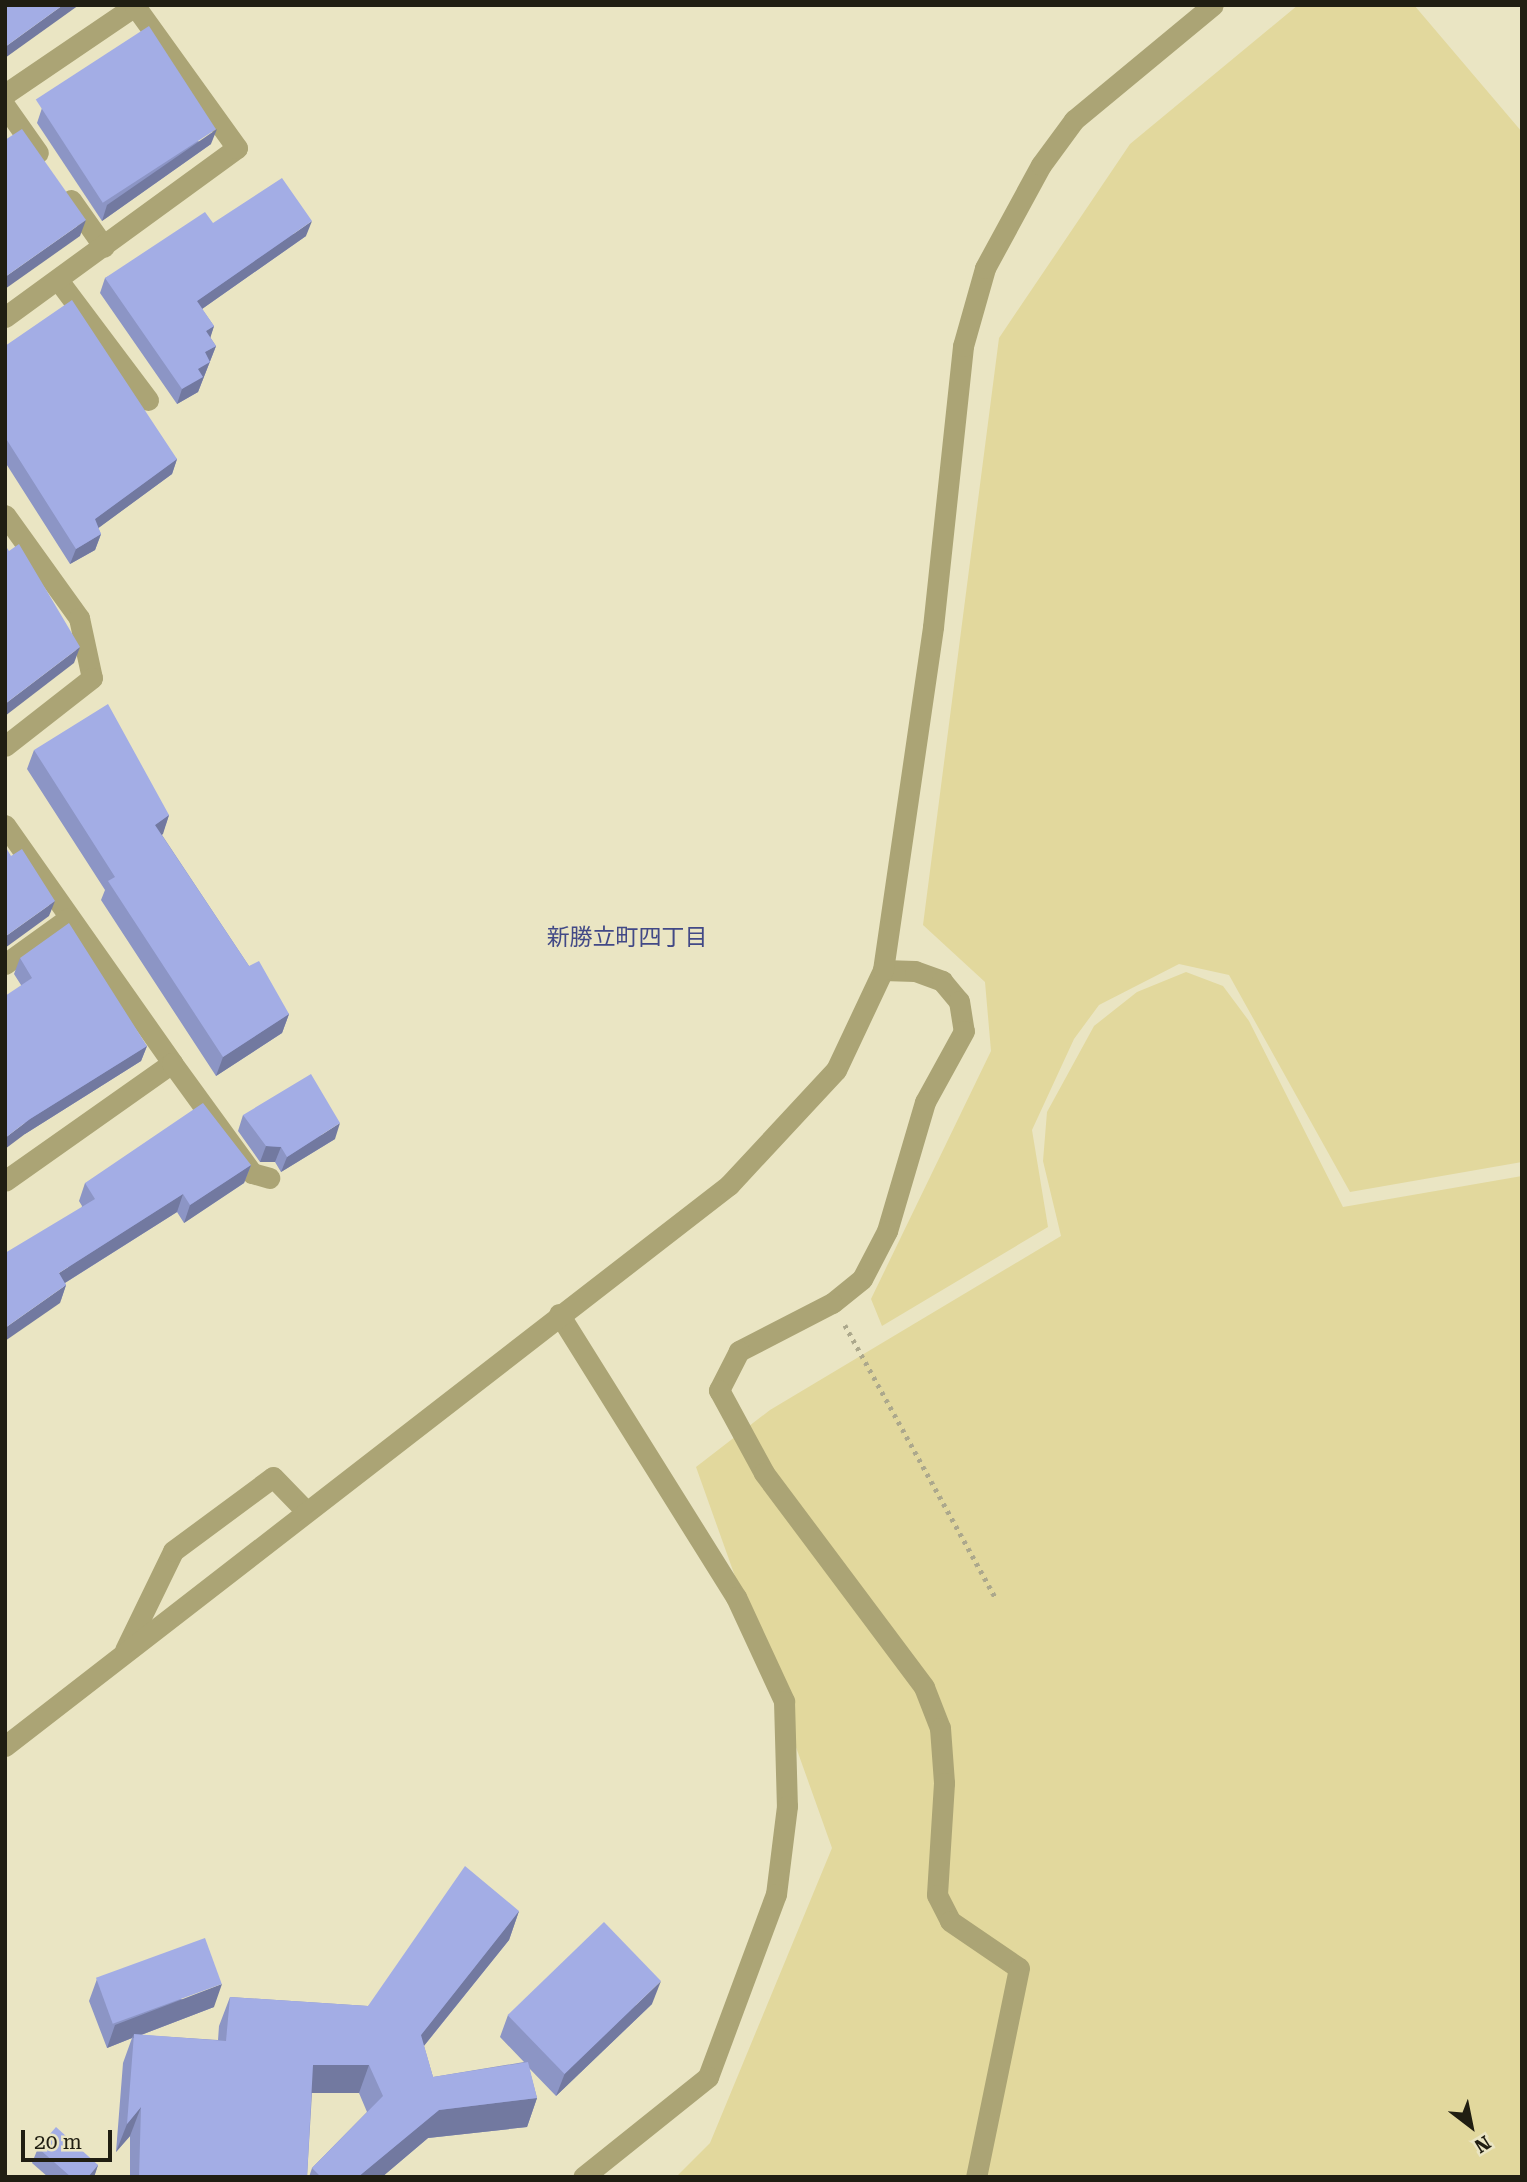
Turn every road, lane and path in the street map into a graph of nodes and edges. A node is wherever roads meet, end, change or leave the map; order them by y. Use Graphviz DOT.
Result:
graph roads {
  1 [pos="136,5"];
  2 [pos="1213,5"];
  3 [pos="5,94"];
  4 [pos="5,106"];
  5 [pos="104,247"];
  6 [pos="58,279"];
  7 [pos="5,317"];
  8 [pos="148,400"];
  9 [pos="5,515"];
  10 [pos="5,746"];
  11 [pos="5,825"];
  12 [pos="69,918"];
  13 [pos="5,964"];
  14 [pos="883,970"];
  15 [pos="172,1063"];
  16 [pos="269,1178"];
  17 [pos="5,1181"];
  18 [pos="836,1309"];
  19 [pos="559,1314"];
  20 [pos="306,1511"];
  21 [pos="996,1598"];
  22 [pos="123,1655"];
  23 [pos="5,1746"];
  24 [pos="583,2177"];
  25 [pos="976,2177"];
  1 -- 3 [label="street"];
  1 -- 5 [label="street"];
  2 -- 14 [label="street"];
  4 -- 5 [label="street"];
  5 -- 6 [label="street"];
  6 -- 7 [label="street"];
  6 -- 8 [label="street"];
  9 -- 10 [label="street"];
  11 -- 12 [label="street"];
  12 -- 13 [label="street"];
  12 -- 15 [label="street"];
  14 -- 18 [label="street"];
  14 -- 19 [label="street"];
  15 -- 16 [label="street"];
  15 -- 17 [label="street"];
  18 -- 21 [label="path"];
  18 -- 25 [label="street"];
  19 -- 20 [label="street"];
  19 -- 24 [label="street"];
  20 -- 22 [label="street"];
  20 -- 22 [label="street"];
  22 -- 23 [label="street"];
}
